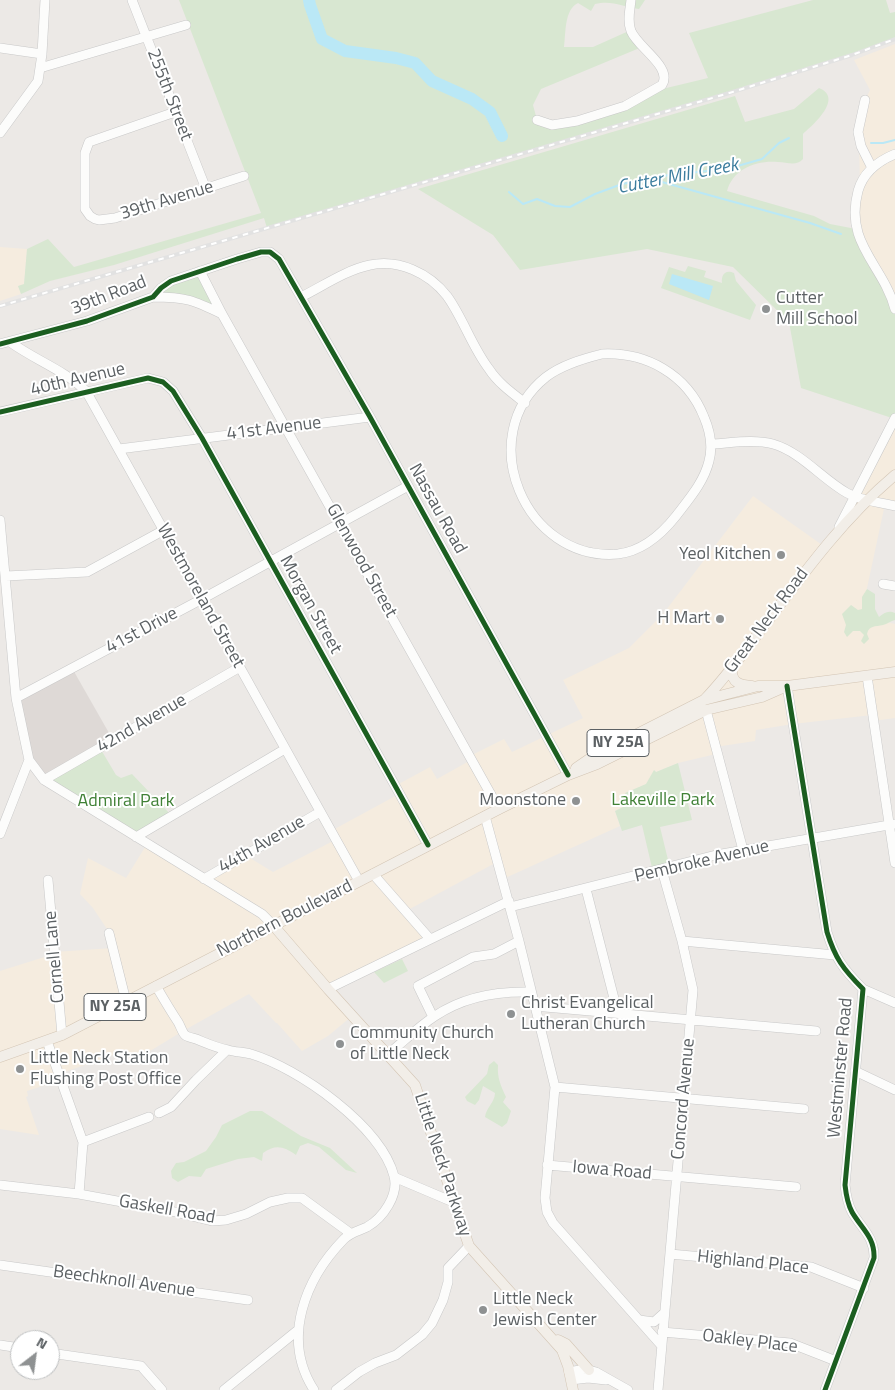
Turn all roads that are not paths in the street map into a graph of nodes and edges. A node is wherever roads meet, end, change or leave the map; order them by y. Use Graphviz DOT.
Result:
graph roads {
  1 [pos="46,0"];
  2 [pos="132,0"];
  3 [pos="631,0"];
  4 [pos="186,25"];
  5 [pos="147,38"];
  6 [pos="0,48"];
  7 [pos="42,54"];
  8 [pos="40,68"];
  9 [pos="865,100"];
  10 [pos="175,112"];
  11 [pos="538,120"];
  12 [pos="0,133"];
  13 [pos="895,154"];
  14 [pos="872,168"];
  15 [pos="244,176"];
  16 [pos="206,189"];
  17 [pos="279,259"];
  18 [pos="200,271"];
  19 [pos="153,297"];
  20 [pos="301,297"];
  21 [pos="895,309"];
  22 [pos="222,314"];
  23 [pos="10,342"];
  24 [pos="0,344"];
  25 [pos="163,382"];
  26 [pos="86,392"];
  27 [pos="525,403"];
  28 [pos="0,412"];
  29 [pos="370,417"];
  30 [pos="895,418"];
  31 [pos="286,428"];
  32 [pos="202,438"];
  33 [pos="711,444"];
  34 [pos="119,449"];
  35 [pos="895,475"];
  36 [pos="408,486"];
  37 [pos="855,497"];
  38 [pos="868,500"];
  39 [pos="895,506"];
  40 [pos="0,520"];
  41 [pos="339,523"];
  42 [pos="164,530"];
  43 [pos="836,534"];
  44 [pos="270,561"];
  45 [pos="6,576"];
  46 [pos="883,584"];
  47 [pos="895,586"];
  48 [pos="202,599"];
  49 [pos="240,668"];
  50 [pos="732,669"];
  51 [pos="895,672"];
  52 [pos="867,676"];
  53 [pos="758,686"];
  54 [pos="787,686"];
  55 [pos="16,698"];
  56 [pos="705,705"];
  57 [pos="285,749"];
  58 [pos="29,760"];
  59 [pos="568,775"];
  60 [pos="44,780"];
  61 [pos="499,809"];
  62 [pos="320,812"];
  63 [pos="485,816"];
  64 [pos="892,824"];
  65 [pos="0,834"];
  66 [pos="136,837"];
  67 [pos="811,839"];
  68 [pos="428,845"];
  69 [pos="743,850"];
  70 [pos="895,863"];
  71 [pos="662,870"];
  72 [pos="373,874"];
  73 [pos="204,879"];
  74 [pos="48,880"];
  75 [pos="359,881"];
  76 [pos="586,889"];
  77 [pos="509,904"];
  78 [pos="273,925"];
  79 [pos="109,933"];
  80 [pos="430,939"];
  81 [pos="519,941"];
  82 [pos="682,941"];
  83 [pos="835,955"];
  84 [pos="156,986"];
  85 [pos="328,989"];
  86 [pos="863,989"];
  87 [pos="531,992"];
  88 [pos="126,1001"];
  89 [pos="895,1003"];
  90 [pos="534,1006"];
  91 [pos="618,1014"];
  92 [pos="433,1017"];
  93 [pos="691,1021"];
  94 [pos="816,1031"];
  95 [pos="62,1035"];
  96 [pos="47,1041"];
  97 [pos="227,1050"];
  98 [pos="388,1056"];
  99 [pos="0,1057"];
  100 [pos="855,1071"];
  101 [pos="555,1087"];
  102 [pos="895,1090"];
  103 [pos="684,1099"];
  104 [pos="804,1109"];
  105 [pos="159,1113"];
  106 [pos="149,1118"];
  107 [pos="83,1142"];
  108 [pos="547,1165"];
  109 [pos="394,1177"];
  110 [pos="677,1177"];
  111 [pos="0,1185"];
  112 [pos="796,1188"];
  113 [pos="78,1194"];
  114 [pos="453,1202"];
  115 [pos="350,1232"];
  116 [pos="469,1246"];
  117 [pos="670,1254"];
  118 [pos="0,1265"];
  119 [pos="864,1288"];
  120 [pos="248,1300"];
  121 [pos="664,1312"];
  122 [pos="639,1320"];
  123 [pos="298,1330"];
  124 [pos="662,1332"];
  125 [pos="551,1336"];
  126 [pos="661,1345"];
  127 [pos="60,1354"];
  128 [pos="836,1361"];
  129 [pos="589,1370"];
  130 [pos="609,1380"];
  131 [pos="571,1381"];
  132 [pos="162,1390"];
  133 [pos="224,1390"];
  134 [pos="314,1390"];
  135 [pos="336,1390"];
  136 [pos="628,1390"];
  137 [pos="658,1390"];
  138 [pos="825,1390"];
  1 -- 7 [label="street"];
  2 -- 5 [label="street, 255th Street"];
  3 -- 11 [label="street"];
  4 -- 5 [label="street"];
  5 -- 8 [label="street"];
  5 -- 10 [label="street, 255th Street"];
  6 -- 7 [label="street"];
  7 -- 8 [label="street"];
  8 -- 12 [label="street"];
  9 -- 14 [label="street"];
  10 -- 16 [label="street, 255th Street"];
  10 -- 16 [label="street, 39th Avenue"];
  13 -- 14 [label="street"];
  14 -- 21 [label="street"];
  15 -- 16 [label="street, 39th Avenue"];
  17 -- 18 [label="street, 39th Road"];
  17 -- 20 [label="street, Nassau Road"];
  18 -- 19 [label="street, 39th Road"];
  18 -- 22 [label="street, Glenwood Street"];
  19 -- 22 [label="street"];
  19 -- 23 [label="street, 39th Road"];
  20 -- 27 [label="street"];
  20 -- 29 [label="street, Nassau Road"];
  22 -- 31 [label="street, Glenwood Street"];
  23 -- 24 [label="street, 39th Road"];
  23 -- 26 [label="street, Westmoreland Street"];
  25 -- 26 [label="street, 40th Avenue"];
  25 -- 32 [label="street, Morgan Street"];
  26 -- 28 [label="street, 40th Avenue"];
  26 -- 34 [label="street, Westmoreland Street"];
  27 -- 33 [label="street"];
  27 -- 33 [label="street"];
  29 -- 31 [label="street, 41st Avenue"];
  29 -- 36 [label="street, Nassau Road"];
  30 -- 37 [label="street, Great Neck Road"];
  31 -- 32 [label="street, 41st Avenue"];
  31 -- 41 [label="street, Glenwood Street"];
  32 -- 34 [label="street, 41st Avenue"];
  32 -- 44 [label="street, Morgan Street"];
  33 -- 37 [label="street"];
  34 -- 42 [label="street, Westmoreland Street"];
  35 -- 38 [label="main road, Great Neck Road"];
  36 -- 41 [label="street, 41st Drive"];
  36 -- 59 [label="street, Nassau Road"];
  37 -- 38 [label="street"];
  37 -- 43 [label="street, Great Neck Road"];
  38 -- 39 [label="street"];
  38 -- 43 [label="main road, Great Neck Road"];
  40 -- 45 [label="street, Little Neck Parkway"];
  41 -- 44 [label="street, 41st Drive"];
  41 -- 61 [label="street, Glenwood Street"];
  42 -- 45 [label="street"];
  42 -- 48 [label="street, Westmoreland Street"];
  43 -- 50 [label="main road, Great Neck Road"];
  44 -- 48 [label="street, 41st Drive"];
  44 -- 68 [label="street, Morgan Street"];
  45 -- 55 [label="street, Little Neck Parkway"];
  46 -- 47 [label="street"];
  48 -- 49 [label="street, Westmoreland Street"];
  48 -- 55 [label="street, 41st Drive"];
  49 -- 57 [label="street, Westmoreland Street"];
  49 -- 60 [label="street, 42nd Avenue"];
  50 -- 53 [label="main road"];
  50 -- 56 [label="main road, Great Neck Road"];
  51 -- 52 [label="main road, Northern Boulevard / NY 25A"];
  52 -- 54 [label="main road, Northern Boulevard / NY 25A"];
  52 -- 64 [label="street"];
  53 -- 54 [label="main road, Northern Boulevard / NY 25A"];
  53 -- 56 [label="main road, Northern Boulevard / NY 25A"];
  54 -- 56 [label="main road, Northern Boulevard / NY 25A"];
  54 -- 67 [label="street, Westminster Road"];
  55 -- 58 [label="street, Little Neck Parkway"];
  56 -- 59 [label="main road, Northern Boulevard / NY 25A"];
  56 -- 69 [label="street"];
  57 -- 62 [label="street, Westmoreland Street"];
  57 -- 66 [label="street"];
  58 -- 60 [label="street, Little Neck Parkway"];
  58 -- 65 [label="street"];
  59 -- 61 [label="main road, Northern Boulevard / NY 25A"];
  60 -- 66 [label="street, Little Neck Parkway"];
  61 -- 63 [label="main road, Northern Boulevard / NY 25A"];
  62 -- 73 [label="street, 44th Avenue"];
  62 -- 75 [label="street, Westmoreland Street"];
  63 -- 68 [label="main road, Northern Boulevard / NY 25A"];
  63 -- 77 [label="street"];
  64 -- 67 [label="street, Pembroke Avenue"];
  64 -- 70 [label="street"];
  66 -- 73 [label="street, Little Neck Parkway"];
  67 -- 69 [label="street, Pembroke Avenue"];
  67 -- 83 [label="street, Westminster Road"];
  68 -- 72 [label="main road, Northern Boulevard / NY 25A"];
  69 -- 71 [label="street, Pembroke Avenue"];
  71 -- 76 [label="street, Pembroke Avenue"];
  71 -- 82 [label="street, Concord Avenue"];
  72 -- 75 [label="main road, Northern Boulevard / NY 25A"];
  72 -- 80 [label="street"];
  73 -- 78 [label="street, Little Neck Parkway"];
  74 -- 95 [label="street, Cornell Lane"];
  75 -- 78 [label="main road, Northern Boulevard / NY 25A"];
  76 -- 77 [label="street, Pembroke Avenue"];
  76 -- 91 [label="street"];
  77 -- 80 [label="street, Pembroke Avenue"];
  77 -- 81 [label="street"];
  78 -- 84 [label="main road, Northern Boulevard / NY 25A"];
  78 -- 85 [label="main road, Little Neck Parkway"];
  79 -- 88 [label="street"];
  80 -- 85 [label="street, Pembroke Avenue"];
  81 -- 87 [label="street"];
  81 -- 92 [label="street"];
  82 -- 83 [label="street"];
  82 -- 93 [label="street, Concord Avenue"];
  83 -- 86 [label="street, Westminster Road"];
  84 -- 88 [label="main road, Northern Boulevard / NY 25A"];
  84 -- 97 [label="street"];
  85 -- 98 [label="main road, Little Neck Parkway"];
  86 -- 89 [label="street"];
  86 -- 100 [label="street, Westminster Road"];
  87 -- 90 [label="street"];
  87 -- 92 [label="street"];
  88 -- 95 [label="main road, Northern Boulevard / NY 25A"];
  90 -- 91 [label="street"];
  90 -- 101 [label="street"];
  91 -- 93 [label="street"];
  92 -- 98 [label="street"];
  93 -- 94 [label="street"];
  93 -- 103 [label="street, Concord Avenue"];
  95 -- 96 [label="main road, Northern Boulevard / NY 25A"];
  96 -- 99 [label="main road, Northern Boulevard"];
  96 -- 107 [label="street"];
  97 -- 105 [label="street"];
  97 -- 109 [label="street"];
  98 -- 114 [label="main road, Little Neck Parkway"];
  100 -- 102 [label="street"];
  100 -- 119 [label="street, Westminster Road"];
  101 -- 103 [label="street"];
  101 -- 108 [label="street"];
  103 -- 104 [label="street"];
  103 -- 110 [label="street, Concord Avenue"];
  106 -- 107 [label="street"];
  107 -- 113 [label="street"];
  108 -- 110 [label="street, Iowa Road"];
  108 -- 122 [label="street"];
  109 -- 114 [label="street"];
  109 -- 115 [label="street"];
  110 -- 112 [label="street, Iowa Road"];
  110 -- 117 [label="street, Concord Avenue"];
  111 -- 113 [label="street, Gaskell Road"];
  113 -- 115 [label="street, Gaskell Road"];
  114 -- 116 [label="main road, Little Neck Parkway"];
  115 -- 123 [label="street"];
  116 -- 125 [label="main road, Little Neck Parkway"];
  116 -- 135 [label="street"];
  117 -- 119 [label="street, Highland Place"];
  117 -- 121 [label="street, Concord Avenue"];
  118 -- 120 [label="street, Beechknoll Avenue"];
  119 -- 128 [label="street, Westminster Road"];
  121 -- 122 [label="street"];
  121 -- 124 [label="street, Concord Avenue"];
  122 -- 126 [label="street"];
  123 -- 133 [label="street"];
  123 -- 134 [label="street"];
  124 -- 126 [label="street, Concord Avenue"];
  124 -- 128 [label="street, Oakley Place"];
  125 -- 129 [label="main road"];
  125 -- 131 [label="main road, Little Neck Parkway"];
  126 -- 137 [label="street, Concord Avenue"];
  127 -- 132 [label="street"];
  128 -- 138 [label="street, Westminster Road"];
  129 -- 130 [label="street"];
  129 -- 131 [label="street"];
  130 -- 131 [label="street"];
  130 -- 136 [label="street"];
}
